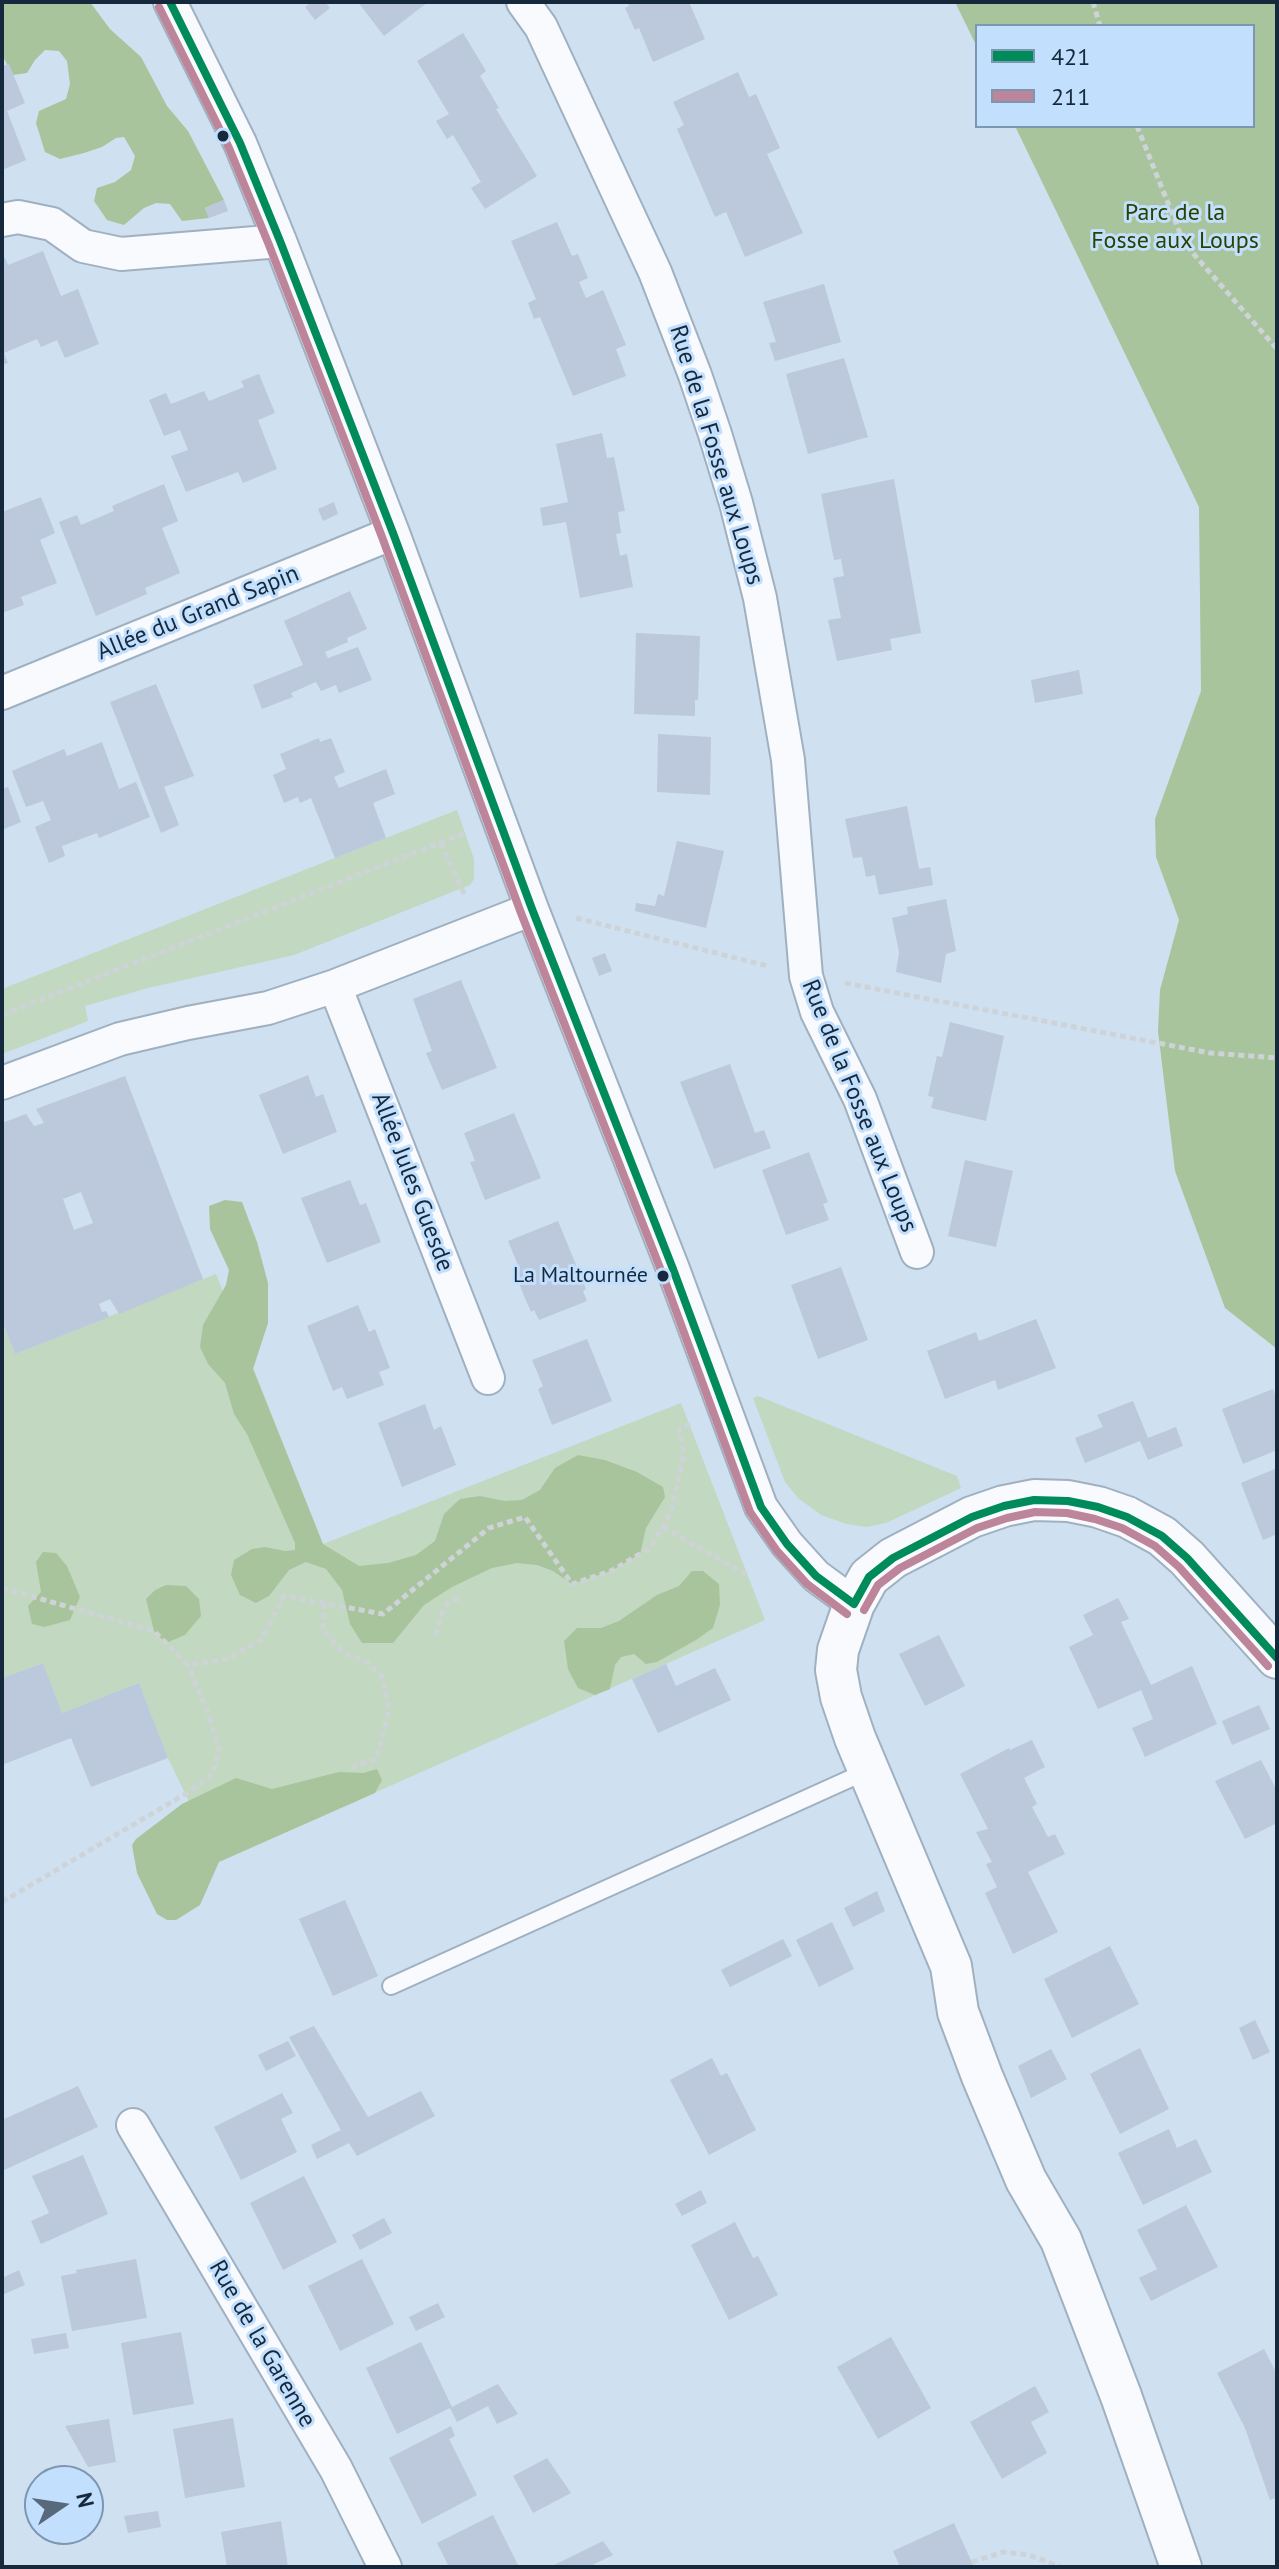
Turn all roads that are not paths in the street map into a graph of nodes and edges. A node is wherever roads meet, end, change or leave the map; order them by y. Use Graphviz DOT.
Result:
graph roads {
  1 [pos="170,2"];
  2 [pos="523,2"];
  3 [pos="2,220"];
  4 [pos="280,241"];
  5 [pos="393,533"];
  6 [pos="2,693"];
  7 [pos="532,909"];
  8 [pos="335,986"];
  9 [pos="2,1083"];
  10 [pos="917,1252"];
  11 [pos="488,1378"];
  12 [pos="854,1604"];
  13 [pos="1277,1658"];
  14 [pos="869,1770"];
  15 [pos="391,1986"];
  16 [pos="133,2125"];
  17 [pos="385,2567"];
  18 [pos="1181,2567"];
  1 -- 4 [label="street"];
  2 -- 10 [label="street, Rue de la Fosse aux Loups"];
  3 -- 4 [label="street"];
  4 -- 5 [label="street"];
  5 -- 6 [label="street, Allée du Grand Sapin"];
  5 -- 7 [label="street"];
  7 -- 8 [label="street"];
  7 -- 12 [label="street"];
  8 -- 9 [label="street"];
  8 -- 11 [label="street, Allée Jules Guesde"];
  12 -- 13 [label="street"];
  12 -- 14 [label="street"];
  14 -- 15 [label="lane"];
  14 -- 18 [label="street"];
  16 -- 17 [label="street, Rue de la Garenne"];
}
